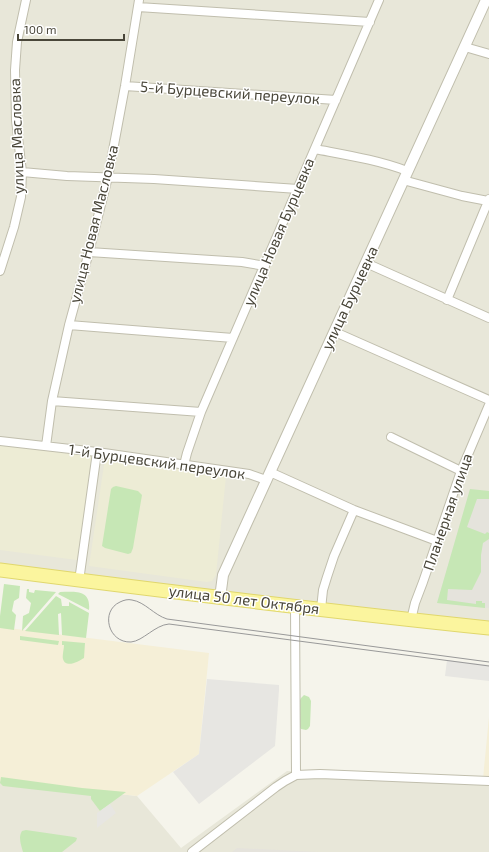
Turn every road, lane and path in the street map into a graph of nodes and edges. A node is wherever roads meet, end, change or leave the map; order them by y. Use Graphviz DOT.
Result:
graph roads {
  1 [pos="26,0"];
  2 [pos="379,0"];
  3 [pos="486,0"];
  4 [pos="138,4"];
  5 [pos="370,22"];
  6 [pos="465,47"];
  7 [pos="489,54"];
  8 [pos="125,86"];
  9 [pos="336,100"];
  10 [pos="315,149"];
  11 [pos="22,172"];
  12 [pos="405,176"];
  13 [pos="108,177"];
  14 [pos="298,189"];
  15 [pos="488,200"];
  16 [pos="89,252"];
  17 [pos="366,263"];
  18 [pos="265,266"];
  19 [pos="0,270"];
  20 [pos="447,300"];
  21 [pos="489,318"];
  22 [pos="69,325"];
  23 [pos="334,332"];
  24 [pos="233,338"];
  25 [pos="489,400"];
  26 [pos="52,401"];
  27 [pos="489,406"];
  28 [pos="201,412"];
  29 [pos="391,437"];
  30 [pos="0,441"];
  31 [pos="46,446"];
  32 [pos="97,452"];
  33 [pos="184,465"];
  34 [pos="461,471"];
  35 [pos="268,476"];
  36 [pos="354,510"];
  37 [pos="437,541"];
  38 [pos="0,570"];
  39 [pos="79,581"];
  40 [pos="220,598"];
  41 [pos="295,606"];
  42 [pos="321,609"];
  43 [pos="411,620"];
  44 [pos="489,628"];
  45 [pos="296,774"];
  46 [pos="489,781"];
  47 [pos="192,852"];
  1 -- 11 [label="street, улица Масловка"];
  2 -- 5 [label="street, улица Новая Бурцевка"];
  3 -- 6 [label="street, улица Бурцевка"];
  4 -- 5 [label="street"];
  4 -- 8 [label="street, улица Новая Масловка"];
  5 -- 9 [label="street, улица Новая Бурцевка"];
  6 -- 7 [label="street"];
  6 -- 12 [label="street, улица Бурцевка"];
  8 -- 9 [label="street, 5-й Бурцевский переулок"];
  8 -- 13 [label="street, улица Новая Масловка"];
  9 -- 10 [label="street, улица Новая Бурцевка"];
  10 -- 12 [label="street"];
  10 -- 14 [label="street, улица Новая Бурцевка"];
  11 -- 13 [label="street"];
  11 -- 19 [label="street, улица Масловка"];
  12 -- 15 [label="street"];
  12 -- 17 [label="street, улица Бурцевка"];
  13 -- 14 [label="street"];
  13 -- 16 [label="street, улица Новая Масловка"];
  14 -- 18 [label="street, улица Новая Бурцевка"];
  15 -- 20 [label="street"];
  16 -- 18 [label="street"];
  16 -- 22 [label="street, улица Новая Масловка"];
  17 -- 20 [label="street"];
  17 -- 23 [label="street, улица Бурцевка"];
  18 -- 24 [label="street, улица Новая Бурцевка"];
  20 -- 21 [label="street"];
  22 -- 24 [label="street"];
  22 -- 26 [label="street, улица Новая Масловка"];
  23 -- 25 [label="street"];
  23 -- 35 [label="street, улица Бурцевка"];
  24 -- 28 [label="street, улица Новая Бурцевка"];
  26 -- 28 [label="street"];
  26 -- 31 [label="street, улица Новая Масловка"];
  27 -- 34 [label="street, Планерная улица"];
  28 -- 33 [label="street, улица Новая Бурцевка"];
  29 -- 34 [label="street"];
  30 -- 31 [label="street, 1-й Бурцевский переулок"];
  31 -- 32 [label="street, 1-й Бурцевский переулок"];
  32 -- 33 [label="street, 1-й Бурцевский переулок"];
  32 -- 39 [label="street"];
  33 -- 35 [label="street, 1-й Бурцевский переулок"];
  34 -- 37 [label="street, Планерная улица"];
  35 -- 36 [label="street, 1-й Бурцевский переулок"];
  35 -- 40 [label="street, улица Бурцевка"];
  36 -- 37 [label="street, 1-й Бурцевский переулок"];
  36 -- 42 [label="street"];
  37 -- 43 [label="street, Планерная улица"];
  38 -- 39 [label="main road, улица 50 лет Октября"];
  39 -- 40 [label="main road, улица 50 лет Октября"];
  40 -- 41 [label="main road, улица 50 лет Октября"];
  41 -- 42 [label="main road, улица 50 лет Октября"];
  41 -- 45 [label="street"];
  42 -- 43 [label="main road, улица 50 лет Октября"];
  43 -- 44 [label="main road, улица 50 лет Октября"];
  45 -- 46 [label="street"];
  45 -- 47 [label="street"];
}
